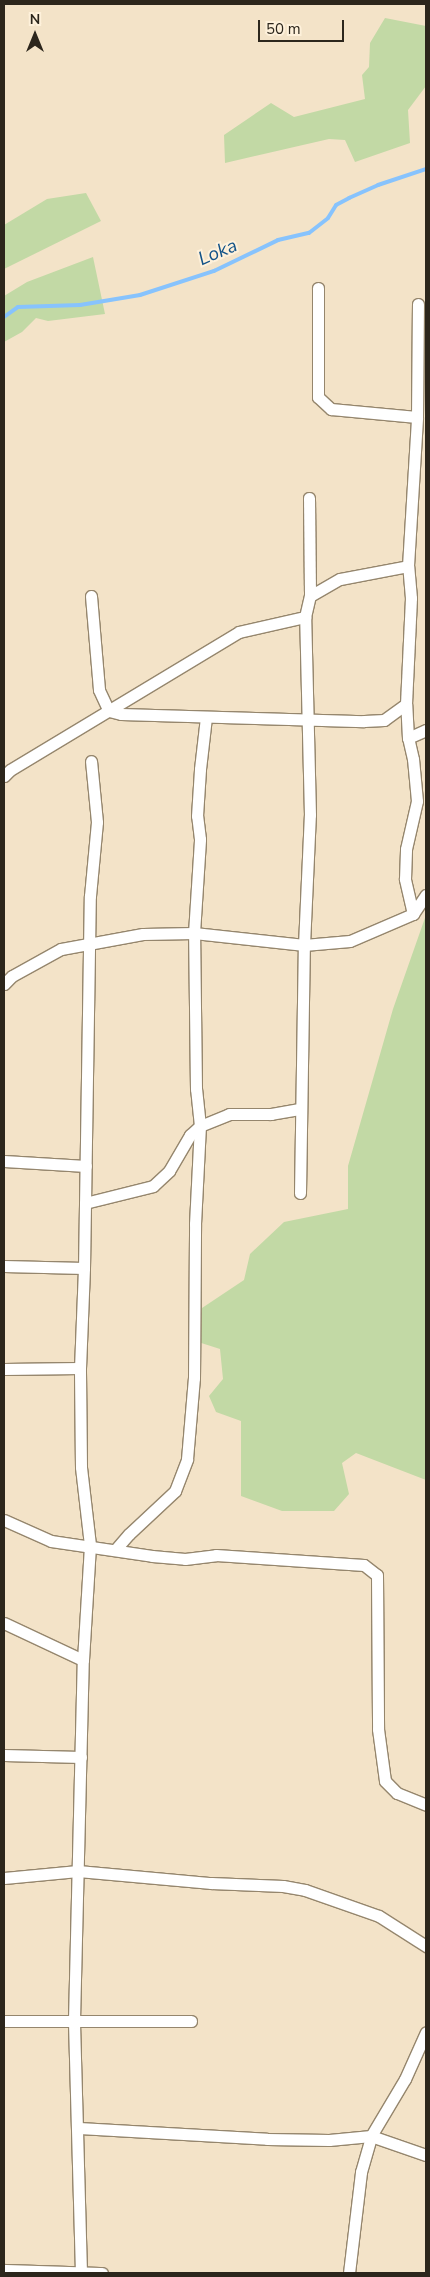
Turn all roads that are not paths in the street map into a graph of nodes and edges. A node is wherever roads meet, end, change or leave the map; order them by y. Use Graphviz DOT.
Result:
graph roads {
  1 [pos="318,288"];
  2 [pos="418,304"];
  3 [pos="417,416"];
  4 [pos="309,498"];
  5 [pos="408,566"];
  6 [pos="91,596"];
  7 [pos="310,596"];
  8 [pos="305,616"];
  9 [pos="406,704"];
  10 [pos="109,711"];
  11 [pos="206,717"];
  12 [pos="307,718"];
  13 [pos="426,730"];
  14 [pos="408,738"];
  15 [pos="91,761"];
  16 [pos="4,776"];
  17 [pos="426,896"];
  18 [pos="413,914"];
  19 [pos="194,933"];
  20 [pos="90,943"];
  21 [pos="304,945"];
  22 [pos="4,984"];
  23 [pos="300,1109"];
  24 [pos="200,1126"];
  25 [pos="4,1161"];
  26 [pos="86,1166"];
  27 [pos="300,1193"];
  28 [pos="85,1203"];
  29 [pos="4,1266"];
  30 [pos="84,1268"];
  31 [pos="80,1368"];
  32 [pos="4,1369"];
  33 [pos="4,1520"];
  34 [pos="90,1545"];
  35 [pos="115,1550"];
  36 [pos="4,1623"];
  37 [pos="83,1660"];
  38 [pos="4,1755"];
  39 [pos="81,1757"];
  40 [pos="426,1805"];
  41 [pos="78,1871"];
  42 [pos="4,1878"];
  43 [pos="426,1946"];
  44 [pos="74,2020"];
  45 [pos="191,2021"];
  46 [pos="4,2022"];
  47 [pos="426,2032"];
  48 [pos="79,2128"];
  49 [pos="371,2136"];
  50 [pos="426,2155"];
  51 [pos="4,2270"];
  52 [pos="81,2272"];
  53 [pos="102,2273"];
  54 [pos="349,2273"];
  1 -- 3 [label="street"];
  2 -- 3 [label="street"];
  3 -- 5 [label="street"];
  4 -- 7 [label="street"];
  5 -- 7 [label="street"];
  5 -- 9 [label="street"];
  6 -- 10 [label="street"];
  7 -- 8 [label="street"];
  8 -- 10 [label="street"];
  8 -- 12 [label="street"];
  9 -- 12 [label="street"];
  9 -- 14 [label="street"];
  10 -- 11 [label="street"];
  10 -- 16 [label="street"];
  11 -- 12 [label="street"];
  11 -- 19 [label="street"];
  12 -- 21 [label="street"];
  13 -- 14 [label="street"];
  14 -- 18 [label="street"];
  15 -- 20 [label="street"];
  17 -- 18 [label="street"];
  18 -- 21 [label="street"];
  19 -- 20 [label="street"];
  19 -- 21 [label="street"];
  19 -- 24 [label="street"];
  20 -- 22 [label="street"];
  20 -- 26 [label="street"];
  21 -- 23 [label="street"];
  23 -- 24 [label="street"];
  23 -- 27 [label="street"];
  24 -- 28 [label="street"];
  24 -- 35 [label="street"];
  25 -- 26 [label="street"];
  26 -- 28 [label="street"];
  28 -- 30 [label="street"];
  29 -- 30 [label="street"];
  30 -- 31 [label="street"];
  31 -- 32 [label="street"];
  31 -- 34 [label="street"];
  33 -- 34 [label="street"];
  34 -- 35 [label="street"];
  34 -- 37 [label="street"];
  35 -- 40 [label="street"];
  36 -- 37 [label="street"];
  37 -- 39 [label="street"];
  38 -- 39 [label="street"];
  39 -- 41 [label="street"];
  41 -- 42 [label="street"];
  41 -- 43 [label="street"];
  41 -- 44 [label="street"];
  44 -- 45 [label="street"];
  44 -- 46 [label="street"];
  44 -- 48 [label="street"];
  47 -- 49 [label="street"];
  48 -- 49 [label="street"];
  48 -- 52 [label="street"];
  49 -- 50 [label="street"];
  49 -- 54 [label="street"];
  51 -- 52 [label="street"];
  52 -- 53 [label="street"];
}
